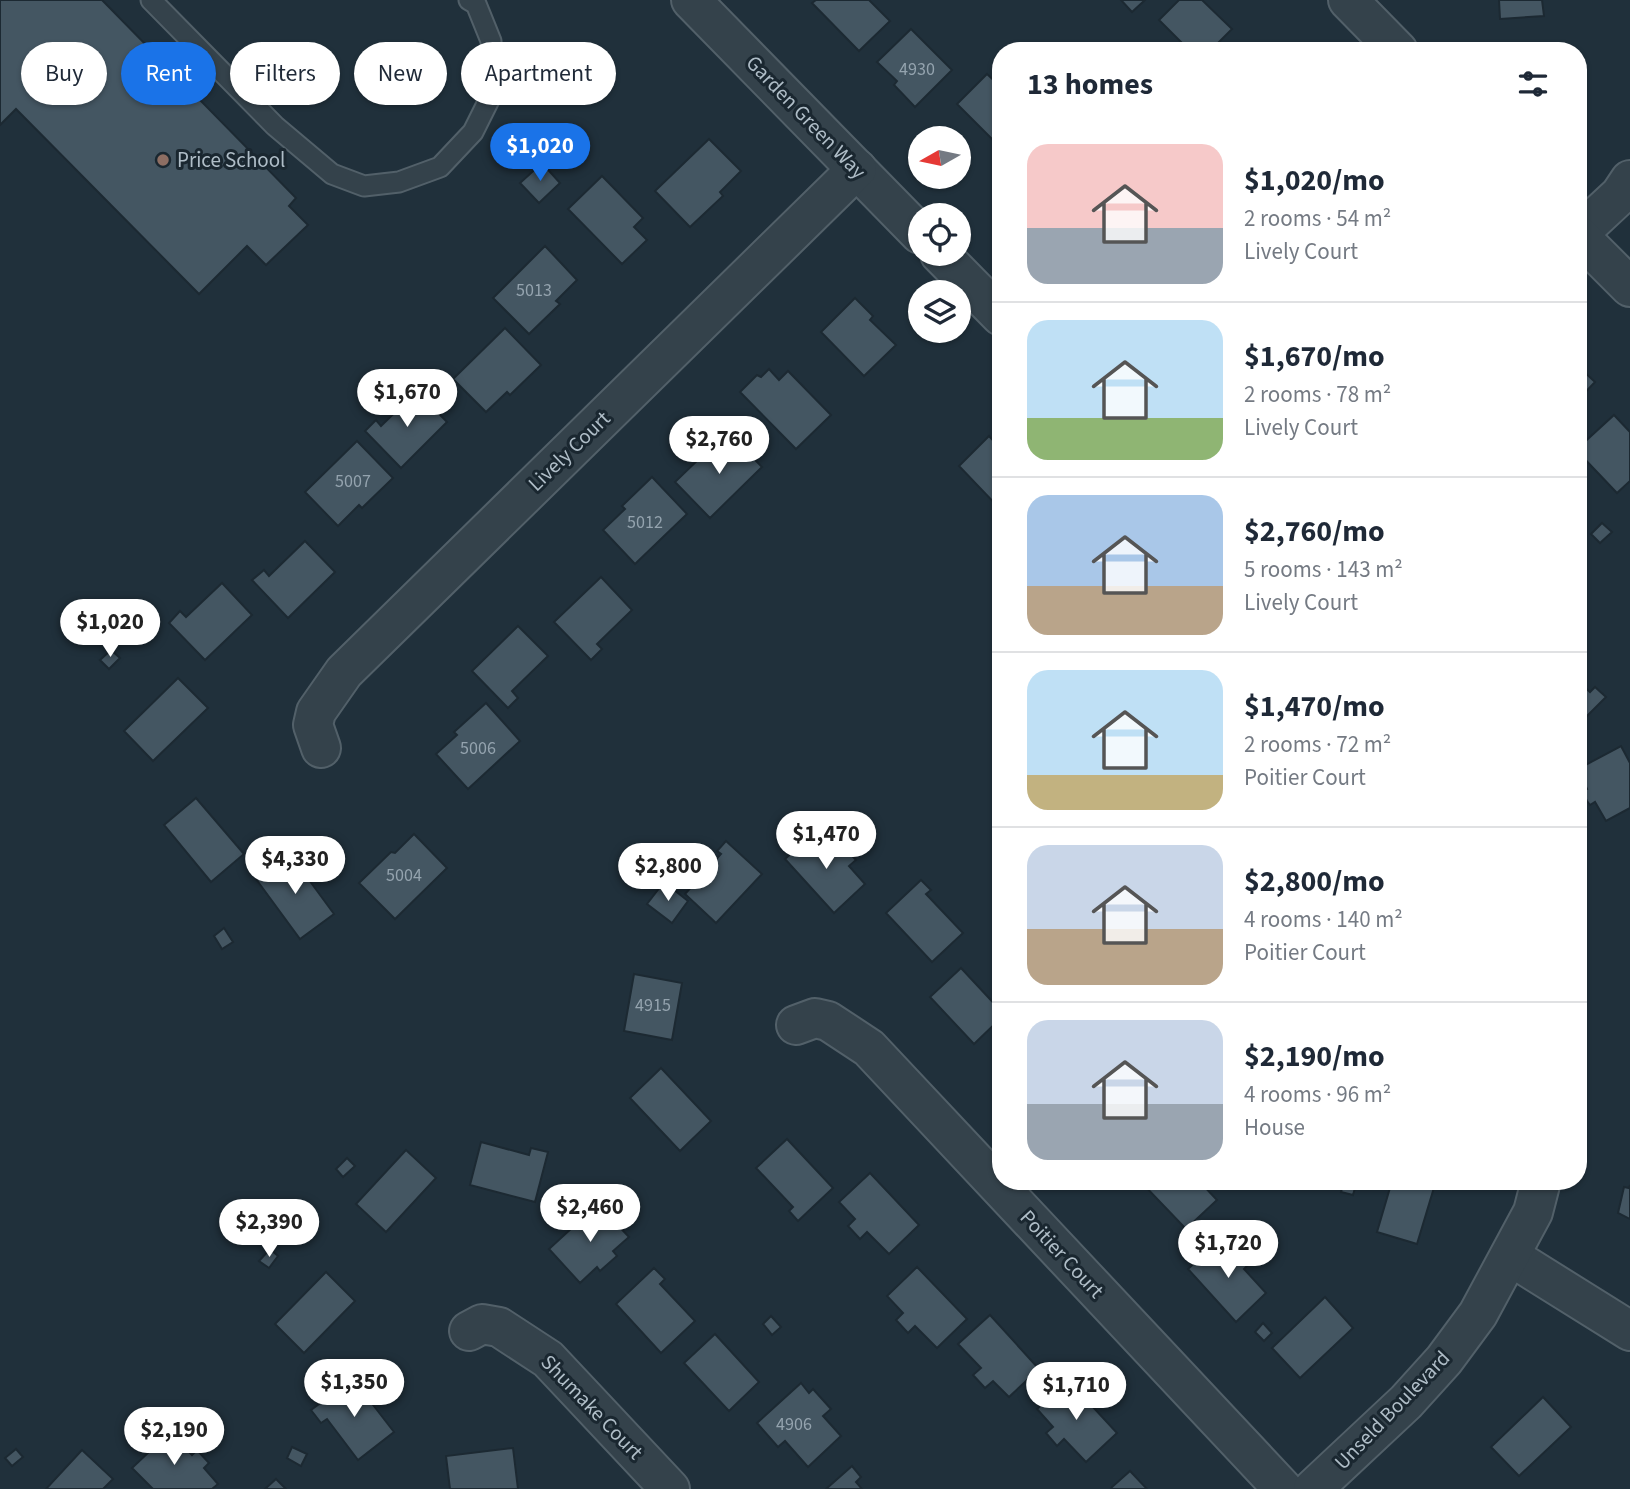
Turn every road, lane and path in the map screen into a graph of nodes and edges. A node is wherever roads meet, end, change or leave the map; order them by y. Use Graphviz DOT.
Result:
graph roads {
  1 [pos="151,0"];
  2 [pos="469,0"];
  3 [pos="691,0"];
  4 [pos="1348,0"];
  5 [pos="1389,42"];
  6 [pos="857,169"];
  7 [pos="1630,180"];
  8 [pos="908,222"];
  9 [pos="1587,226"];
  10 [pos="1587,243"];
  11 [pos="952,266"];
  12 [pos="1630,287"];
  13 [pos="992,307"];
  14 [pos="321,748"];
  15 [pos="796,1025"];
  16 [pos="992,1179"];
  17 [pos="1002,1190"];
  18 [pos="1539,1190"];
  19 [pos="1510,1256"];
  20 [pos="469,1331"];
  21 [pos="1630,1331"];
  22 [pos="670,1489"];
  23 [pos="1283,1489"];
  24 [pos="1313,1489"];
  1 -- 2 [label="lane"];
  3 -- 6 [label="street, Garden Green Way"];
  4 -- 5 [label="street"];
  6 -- 8 [label="street, Garden Green Way"];
  6 -- 14 [label="street, Lively Court"];
  7 -- 9 [label="street"];
  10 -- 12 [label="street"];
  11 -- 13 [label="street"];
  15 -- 16 [label="street, Poitier Court"];
  17 -- 23 [label="street, Poitier Court"];
  18 -- 19 [label="street"];
  19 -- 21 [label="street"];
  19 -- 24 [label="street, Unseld Boulevard"];
  20 -- 22 [label="street, Shumake Court"];
}
